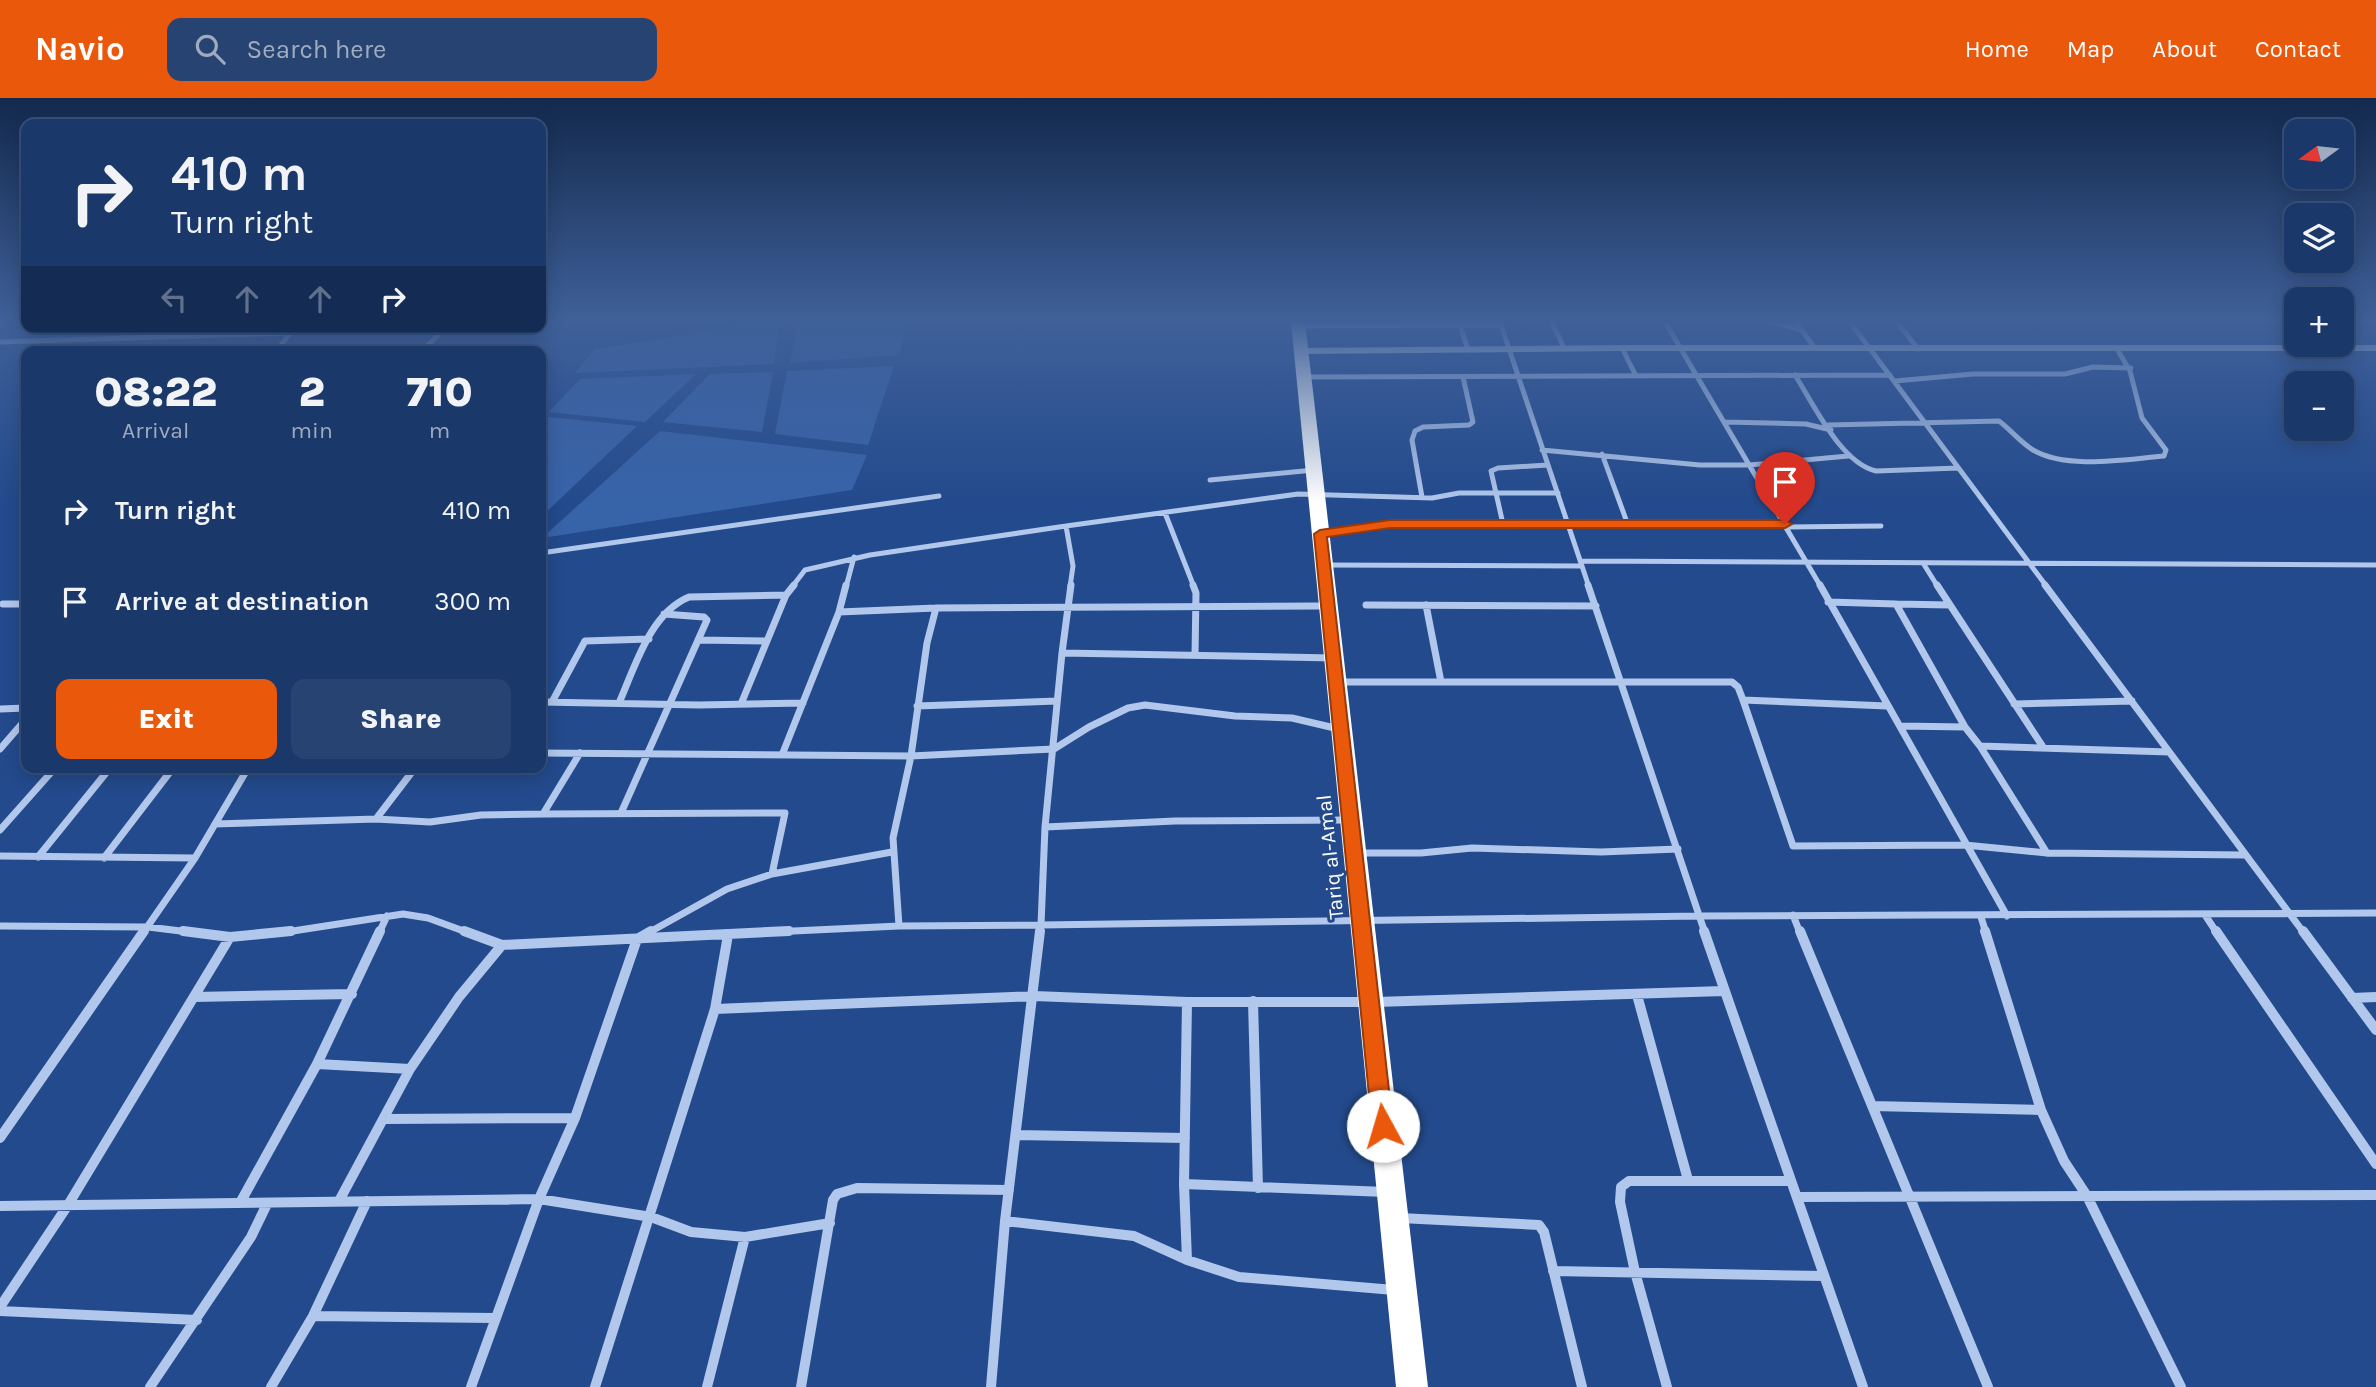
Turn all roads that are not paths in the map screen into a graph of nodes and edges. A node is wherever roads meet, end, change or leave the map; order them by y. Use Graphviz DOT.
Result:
graph roads {
  1 [pos="1303,382"];
  2 [pos="1464,382"];
  3 [pos="1519,382"];
  4 [pos="1702,382"];
  5 [pos="1800,382"];
  6 [pos="1895,382"];
  7 [pos="2133,382"];
  8 [pos="1725,422"];
  9 [pos="1924,422"];
  10 [pos="1830,427"];
  11 [pos="1542,450"];
  12 [pos="1602,454"];
  13 [pos="1848,456"];
  14 [pos="1548,465"];
  15 [pos="1750,465"];
  16 [pos="1958,468"];
  17 [pos="1315,470"];
  18 [pos="1210,480"];
  19 [pos="1495,492"];
  20 [pos="1558,493"];
  21 [pos="1317,494"];
  22 [pos="939,496"];
  23 [pos="1422,497"];
  24 [pos="1165,513"];
  25 [pos="1503,524"];
  26 [pos="1568,525"];
  27 [pos="1628,525"];
  28 [pos="1066,526"];
  29 [pos="1786,526"];
  30 [pos="1881,526"];
  31 [pos="1320,534"];
  32 [pos="546,552"];
  33 [pos="855,557"];
  34 [pos="1806,562"];
  35 [pos="1581,563"];
  36 [pos="1923,563"];
  37 [pos="2031,564"];
  38 [pos="1324,565"];
  39 [pos="2376,565"];
  40 [pos="786,595"];
  41 [pos="1828,603"];
  42 [pos="3,604"];
  43 [pos="21,604"];
  44 [pos="1896,604"];
  45 [pos="1950,604"];
  46 [pos="1366,605"];
  47 [pos="1426,605"];
  48 [pos="1198,606"];
  49 [pos="1318,606"];
  50 [pos="1595,606"];
  51 [pos="1069,607"];
  52 [pos="936,608"];
  53 [pos="839,612"];
  54 [pos="664,614"];
  55 [pos="649,639"];
  56 [pos="698,640"];
  57 [pos="767,641"];
  58 [pos="1062,653"];
  59 [pos="1195,655"];
  60 [pos="1334,657"];
  61 [pos="1337,682"];
  62 [pos="1441,682"];
  63 [pos="1621,683"];
  64 [pos="1744,700"];
  65 [pos="1057,701"];
  66 [pos="2132,701"];
  67 [pos="546,702"];
  68 [pos="552,702"];
  69 [pos="619,703"];
  70 [pos="803,703"];
  71 [pos="741,704"];
  72 [pos="2014,704"];
  73 [pos="667,705"];
  74 [pos="918,706"];
  75 [pos="1887,706"];
  76 [pos="21,708"];
  77 [pos="0,709"];
  78 [pos="21,725"];
  79 [pos="1900,726"];
  80 [pos="1965,727"];
  81 [pos="1342,729"];
  82 [pos="1980,746"];
  83 [pos="2043,747"];
  84 [pos="0,749"];
  85 [pos="1054,749"];
  86 [pos="650,752"];
  87 [pos="2169,752"];
  88 [pos="546,753"];
  89 [pos="580,753"];
  90 [pos="782,755"];
  91 [pos="911,756"];
  92 [pos="51,773"];
  93 [pos="106,773"];
  94 [pos="169,773"];
  95 [pos="245,773"];
  96 [pos="411,773"];
  97 [pos="621,813"];
  98 [pos="543,814"];
  99 [pos="376,819"];
  100 [pos="1352,820"];
  101 [pos="215,824"];
  102 [pos="1045,827"];
  103 [pos="0,830"];
  104 [pos="1965,845"];
  105 [pos="1678,849"];
  106 [pos="892,852"];
  107 [pos="1355,853"];
  108 [pos="2047,853"];
  109 [pos="2245,855"];
  110 [pos="0,856"];
  111 [pos="38,857"];
  112 [pos="104,858"];
  113 [pos="195,858"];
  114 [pos="772,874"];
  115 [pos="2376,913"];
  116 [pos="2290,914"];
  117 [pos="1793,915"];
  118 [pos="2205,915"];
  119 [pos="387,916"];
  120 [pos="1699,916"];
  121 [pos="2007,916"];
  122 [pos="1981,917"];
  123 [pos="1361,920"];
  124 [pos="1041,925"];
  125 [pos="0,926"];
  126 [pos="899,926"];
  127 [pos="148,927"];
  128 [pos="729,935"];
  129 [pos="230,937"];
  130 [pos="637,939"];
  131 [pos="502,945"];
  132 [pos="1724,991"];
  133 [pos="352,993"];
  134 [pos="1637,995"];
  135 [pos="1034,996"];
  136 [pos="194,997"];
  137 [pos="2376,997"];
  138 [pos="2352,998"];
  139 [pos="1253,1001"];
  140 [pos="1187,1002"];
  141 [pos="1368,1002"];
  142 [pos="715,1009"];
  143 [pos="2376,1030"];
  144 [pos="317,1064"];
  145 [pos="410,1069"];
  146 [pos="1872,1106"];
  147 [pos="2041,1111"];
  148 [pos="575,1118"];
  149 [pos="384,1119"];
  150 [pos="1016,1135"];
  151 [pos="0,1138"];
  152 [pos="1185,1139"];
  153 [pos="2376,1164"];
  154 [pos="1688,1180"];
  155 [pos="1791,1181"];
  156 [pos="1184,1184"];
  157 [pos="1258,1188"];
  158 [pos="1009,1189"];
  159 [pos="1389,1192"];
  160 [pos="2376,1195"];
  161 [pos="1910,1196"];
  162 [pos="2087,1196"];
  163 [pos="1797,1197"];
  164 [pos="539,1199"];
  165 [pos="339,1201"];
  166 [pos="367,1201"];
  167 [pos="240,1203"];
  168 [pos="267,1204"];
  169 [pos="68,1205"];
  170 [pos="0,1206"];
  171 [pos="650,1217"];
  172 [pos="1392,1217"];
  173 [pos="1005,1222"];
  174 [pos="830,1223"];
  175 [pos="746,1237"];
  176 [pos="1187,1260"];
  177 [pos="1553,1271"];
  178 [pos="1635,1272"];
  179 [pos="1824,1276"];
  180 [pos="1401,1291"];
  181 [pos="0,1309"];
  182 [pos="313,1316"];
  183 [pos="494,1318"];
  184 [pos="197,1320"];
  185 [pos="150,1387"];
  186 [pos="271,1387"];
  187 [pos="471,1387"];
  188 [pos="595,1387"];
  189 [pos="707,1387"];
  190 [pos="801,1387"];
  191 [pos="991,1387"];
  192 [pos="1412,1387"];
  193 [pos="1582,1387"];
  194 [pos="1667,1387"];
  195 [pos="1863,1387"];
  196 [pos="1988,1387"];
  197 [pos="2181,1387"];
  1 -- 17 [label="highway, Tariq al-Amal"];
  2 -- 23 [label="street"];
  3 -- 11 [label="street"];
  4 -- 8 [label="street"];
  5 -- 10 [label="street"];
  6 -- 9 [label="street"];
  7 -- 9 [label="street"];
  8 -- 10 [label="street"];
  8 -- 15 [label="street"];
  9 -- 10 [label="street"];
  9 -- 16 [label="street"];
  10 -- 13 [label="street"];
  11 -- 12 [label="street"];
  11 -- 14 [label="street"];
  12 -- 15 [label="street"];
  12 -- 27 [label="street"];
  13 -- 15 [label="street"];
  13 -- 16 [label="street"];
  14 -- 19 [label="street"];
  14 -- 20 [label="street"];
  15 -- 29 [label="street"];
  16 -- 37 [label="street"];
  17 -- 18 [label="street"];
  17 -- 21 [label="highway, Tariq al-Amal"];
  19 -- 20 [label="street"];
  19 -- 23 [label="street"];
  19 -- 25 [label="street"];
  20 -- 26 [label="street"];
  21 -- 23 [label="street"];
  21 -- 24 [label="street"];
  21 -- 31 [label="highway, Tariq al-Amal"];
  22 -- 32 [label="street"];
  24 -- 28 [label="street"];
  24 -- 48 [label="street"];
  25 -- 26 [label="street"];
  25 -- 31 [label="street"];
  26 -- 27 [label="street"];
  26 -- 35 [label="street"];
  27 -- 29 [label="street"];
  28 -- 33 [label="street"];
  28 -- 51 [label="street"];
  29 -- 30 [label="street"];
  29 -- 34 [label="street"];
  31 -- 38 [label="highway, Tariq al-Amal"];
  33 -- 40 [label="street"];
  33 -- 53 [label="street"];
  34 -- 35 [label="street"];
  34 -- 36 [label="street"];
  34 -- 41 [label="street"];
  35 -- 38 [label="street"];
  35 -- 50 [label="street"];
  36 -- 37 [label="street"];
  36 -- 45 [label="street"];
  37 -- 39 [label="street"];
  37 -- 66 [label="street"];
  38 -- 60 [label="highway, Tariq al-Amal"];
  40 -- 54 [label="street"];
  40 -- 57 [label="street"];
  41 -- 44 [label="street"];
  41 -- 75 [label="street"];
  42 -- 43 [label="street"];
  44 -- 45 [label="street"];
  44 -- 80 [label="street"];
  45 -- 72 [label="street"];
  46 -- 47 [label="street"];
  47 -- 50 [label="street"];
  47 -- 62 [label="street"];
  48 -- 49 [label="street"];
  48 -- 51 [label="street"];
  48 -- 59 [label="street"];
  50 -- 63 [label="street"];
  51 -- 52 [label="street"];
  51 -- 58 [label="street"];
  52 -- 53 [label="street"];
  52 -- 74 [label="street"];
  53 -- 70 [label="street"];
  54 -- 55 [label="street"];
  54 -- 56 [label="street"];
  55 -- 68 [label="street"];
  55 -- 69 [label="street"];
  56 -- 57 [label="street"];
  56 -- 73 [label="street"];
  57 -- 71 [label="street"];
  58 -- 59 [label="street"];
  58 -- 65 [label="street"];
  59 -- 60 [label="street"];
  60 -- 61 [label="highway, Tariq al-Amal"];
  61 -- 62 [label="street"];
  61 -- 81 [label="highway, Tariq al-Amal"];
  62 -- 63 [label="street"];
  63 -- 64 [label="street"];
  63 -- 105 [label="street"];
  64 -- 75 [label="street"];
  64 -- 104 [label="street"];
  65 -- 74 [label="street"];
  65 -- 85 [label="street"];
  66 -- 72 [label="street"];
  66 -- 87 [label="street"];
  67 -- 68 [label="street"];
  68 -- 69 [label="street"];
  69 -- 73 [label="street"];
  70 -- 71 [label="street"];
  70 -- 90 [label="street"];
  71 -- 73 [label="street"];
  72 -- 83 [label="street"];
  73 -- 86 [label="street"];
  74 -- 91 [label="street"];
  75 -- 79 [label="street"];
  76 -- 77 [label="street"];
  78 -- 84 [label="street"];
  79 -- 80 [label="street"];
  79 -- 104 [label="street"];
  80 -- 82 [label="street"];
  81 -- 85 [label="street"];
  81 -- 100 [label="highway, Tariq al-Amal"];
  82 -- 83 [label="street"];
  82 -- 108 [label="street"];
  83 -- 87 [label="street"];
  85 -- 91 [label="street"];
  85 -- 102 [label="street"];
  86 -- 89 [label="street"];
  86 -- 90 [label="street"];
  86 -- 97 [label="street"];
  87 -- 109 [label="street"];
  88 -- 89 [label="street"];
  89 -- 98 [label="street"];
  90 -- 91 [label="street"];
  91 -- 106 [label="street"];
  92 -- 103 [label="street"];
  93 -- 111 [label="street"];
  94 -- 112 [label="street"];
  95 -- 101 [label="street"];
  96 -- 99 [label="street"];
  97 -- 98 [label="street"];
  97 -- 114 [label="street"];
  98 -- 99 [label="street"];
  99 -- 101 [label="street"];
  100 -- 102 [label="street"];
  100 -- 107 [label="highway, Tariq al-Amal"];
  101 -- 113 [label="street"];
  102 -- 124 [label="street"];
  104 -- 108 [label="street"];
  104 -- 121 [label="street"];
  105 -- 107 [label="street"];
  105 -- 120 [label="street"];
  106 -- 114 [label="street"];
  106 -- 126 [label="street"];
  107 -- 123 [label="highway, Tariq al-Amal"];
  108 -- 109 [label="street"];
  109 -- 116 [label="street"];
  110 -- 111 [label="street"];
  111 -- 112 [label="street"];
  112 -- 113 [label="street"];
  113 -- 127 [label="street"];
  114 -- 130 [label="street"];
  115 -- 116 [label="street"];
  116 -- 118 [label="street"];
  116 -- 138 [label="street"];
  117 -- 120 [label="street"];
  117 -- 122 [label="street"];
  117 -- 146 [label="street"];
  118 -- 121 [label="street"];
  118 -- 153 [label="street"];
  119 -- 129 [label="street"];
  119 -- 131 [label="street"];
  119 -- 133 [label="street"];
  120 -- 123 [label="street"];
  120 -- 132 [label="street"];
  121 -- 122 [label="street"];
  122 -- 147 [label="street"];
  123 -- 124 [label="street"];
  123 -- 141 [label="highway, Tariq al-Amal"];
  124 -- 126 [label="street"];
  124 -- 135 [label="street"];
  125 -- 127 [label="street"];
  126 -- 128 [label="street"];
  127 -- 129 [label="street"];
  127 -- 151 [label="street"];
  128 -- 130 [label="street"];
  128 -- 142 [label="street"];
  129 -- 136 [label="street"];
  130 -- 131 [label="street"];
  130 -- 148 [label="street"];
  131 -- 145 [label="street"];
  132 -- 134 [label="street"];
  132 -- 155 [label="street"];
  133 -- 136 [label="street"];
  133 -- 144 [label="street"];
  134 -- 141 [label="street"];
  134 -- 154 [label="street"];
  135 -- 140 [label="street"];
  135 -- 142 [label="street"];
  135 -- 150 [label="street"];
  136 -- 169 [label="street"];
  137 -- 138 [label="street"];
  138 -- 143 [label="street"];
  139 -- 140 [label="street"];
  139 -- 141 [label="street"];
  139 -- 157 [label="street"];
  140 -- 152 [label="street"];
  141 -- 159 [label="highway, Tariq al-Amal"];
  142 -- 171 [label="street"];
  144 -- 145 [label="street"];
  144 -- 167 [label="street"];
  145 -- 149 [label="street"];
  146 -- 147 [label="street"];
  146 -- 161 [label="street"];
  147 -- 162 [label="street"];
  148 -- 149 [label="street"];
  148 -- 164 [label="street"];
  149 -- 165 [label="street"];
  150 -- 152 [label="street"];
  150 -- 158 [label="street"];
  152 -- 156 [label="street"];
  154 -- 155 [label="street"];
  154 -- 178 [label="street"];
  155 -- 163 [label="street"];
  156 -- 157 [label="street"];
  156 -- 176 [label="street"];
  157 -- 159 [label="street"];
  158 -- 173 [label="street"];
  158 -- 174 [label="street"];
  159 -- 172 [label="highway, Tariq al-Amal"];
  160 -- 162 [label="street"];
  161 -- 162 [label="street"];
  161 -- 163 [label="street"];
  161 -- 196 [label="street"];
  162 -- 197 [label="street"];
  163 -- 179 [label="street"];
  164 -- 166 [label="street"];
  164 -- 171 [label="street"];
  164 -- 183 [label="street"];
  165 -- 166 [label="street"];
  165 -- 168 [label="street"];
  166 -- 182 [label="street"];
  167 -- 168 [label="street"];
  167 -- 169 [label="street"];
  168 -- 184 [label="street"];
  169 -- 170 [label="street"];
  169 -- 181 [label="street"];
  171 -- 175 [label="street"];
  171 -- 188 [label="street"];
  172 -- 177 [label="street"];
  172 -- 180 [label="highway, Tariq al-Amal"];
  173 -- 176 [label="street"];
  173 -- 191 [label="street"];
  174 -- 175 [label="street"];
  174 -- 190 [label="street"];
  175 -- 189 [label="street"];
  176 -- 180 [label="street"];
  177 -- 178 [label="street"];
  177 -- 193 [label="street"];
  178 -- 179 [label="street"];
  178 -- 194 [label="street"];
  179 -- 195 [label="street"];
  180 -- 192 [label="highway, Tariq al-Amal"];
  181 -- 184 [label="street"];
  182 -- 183 [label="street"];
  182 -- 186 [label="street"];
  183 -- 187 [label="street"];
  184 -- 185 [label="street"];
}
